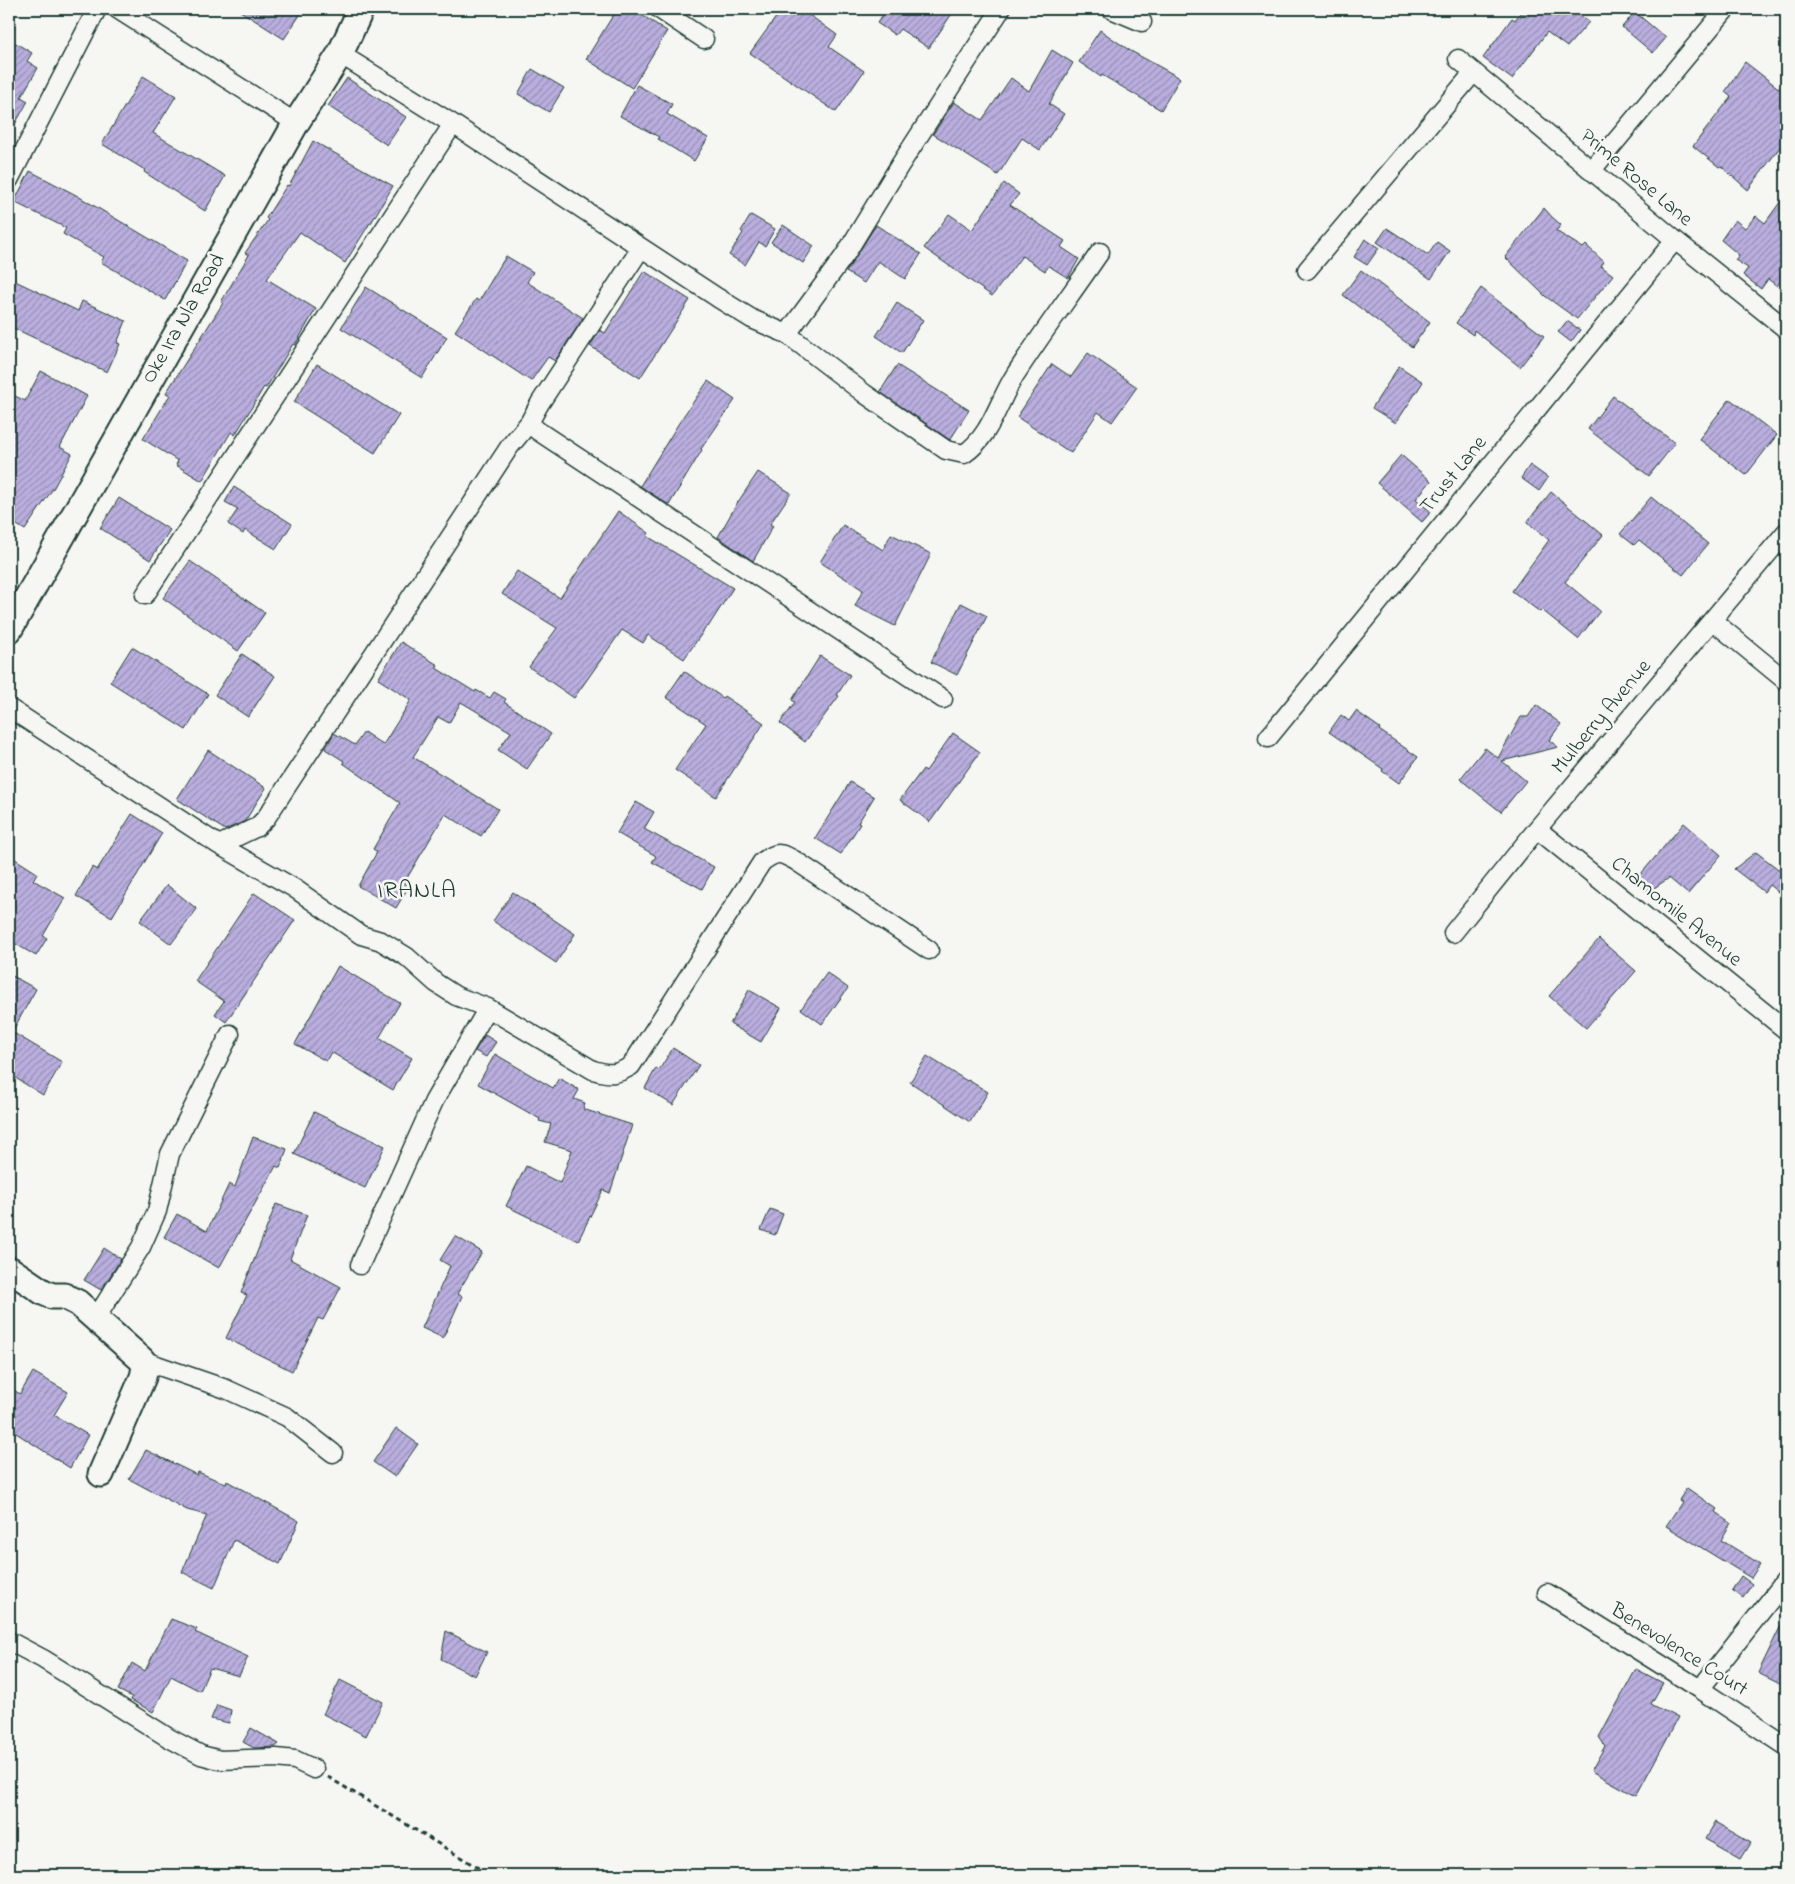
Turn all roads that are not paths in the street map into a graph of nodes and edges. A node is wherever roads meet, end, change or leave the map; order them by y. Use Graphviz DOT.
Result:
graph roads {
  1 [pos="97,9"];
  2 [pos="117,9"];
  3 [pos="361,9"];
  4 [pos="659,9"];
  5 [pos="1001,9"];
  6 [pos="1111,9"];
  7 [pos="1726,9"];
  8 [pos="1142,22"];
  9 [pos="704,39"];
  10 [pos="340,54"];
  11 [pos="1458,59"];
  12 [pos="1474,72"];
  13 [pos="296,123"];
  14 [pos="453,124"];
  15 [pos="1591,171"];
  16 [pos="9,180"];
  17 [pos="1675,240"];
  18 [pos="641,248"];
  19 [pos="1100,252"];
  20 [pos="1308,270"];
  21 [pos="1786,329"];
  22 [pos="787,334"];
  23 [pos="529,423"];
  24 [pos="1786,532"];
  25 [pos="145,595"];
  26 [pos="1713,621"];
  27 [pos="9,630"];
  28 [pos="1786,681"];
  29 [pos="943,699"];
  30 [pos="9,708"];
  31 [pos="1268,738"];
  32 [pos="1537,829"];
  33 [pos="219,845"];
  34 [pos="1453,933"];
  35 [pos="929,950"];
  36 [pos="488,1008"];
  37 [pos="1786,1030"];
  38 [pos="230,1034"];
  39 [pos="360,1265"];
  40 [pos="9,1269"];
  41 [pos="96,1318"];
  42 [pos="142,1360"];
  43 [pos="334,1454"];
  44 [pos="100,1474"];
  45 [pos="1786,1580"];
  46 [pos="1547,1593"];
  47 [pos="9,1641"];
  48 [pos="1700,1689"];
  49 [pos="1786,1746"];
  50 [pos="314,1769"];
  1 -- 16 [label="street"];
  2 -- 13 [label="street"];
  3 -- 10 [label="street, Oke Ira Nla Road"];
  4 -- 9 [label="street"];
  5 -- 22 [label="street"];
  6 -- 8 [label="street"];
  7 -- 15 [label="street"];
  10 -- 13 [label="street, Oke Ira Nla Road"];
  10 -- 14 [label="street"];
  11 -- 12 [label="street, Prime Rose Lane"];
  12 -- 15 [label="street, Prime Rose Lane"];
  12 -- 20 [label="street"];
  13 -- 27 [label="street, Oke Ira Nla Road"];
  14 -- 18 [label="street"];
  14 -- 25 [label="street"];
  15 -- 17 [label="street, Prime Rose Lane"];
  17 -- 21 [label="street, Prime Rose Lane"];
  17 -- 31 [label="street, Trust Lane"];
  18 -- 22 [label="street"];
  18 -- 23 [label="street"];
  19 -- 22 [label="street"];
  23 -- 29 [label="street"];
  23 -- 33 [label="street"];
  24 -- 26 [label="street, Mulberry Avenue"];
  26 -- 28 [label="street"];
  26 -- 32 [label="street, Mulberry Avenue"];
  30 -- 33 [label="street"];
  32 -- 34 [label="street, Mulberry Avenue"];
  32 -- 37 [label="street, Chamomile Avenue"];
  33 -- 36 [label="street"];
  35 -- 36 [label="street"];
  36 -- 39 [label="street"];
  38 -- 41 [label="street"];
  40 -- 41 [label="street"];
  41 -- 42 [label="street"];
  42 -- 43 [label="street"];
  42 -- 44 [label="street"];
  45 -- 48 [label="street"];
  46 -- 48 [label="street, Benevolence Court"];
  47 -- 50 [label="street"];
  48 -- 49 [label="street, Benevolence Court"];
}
